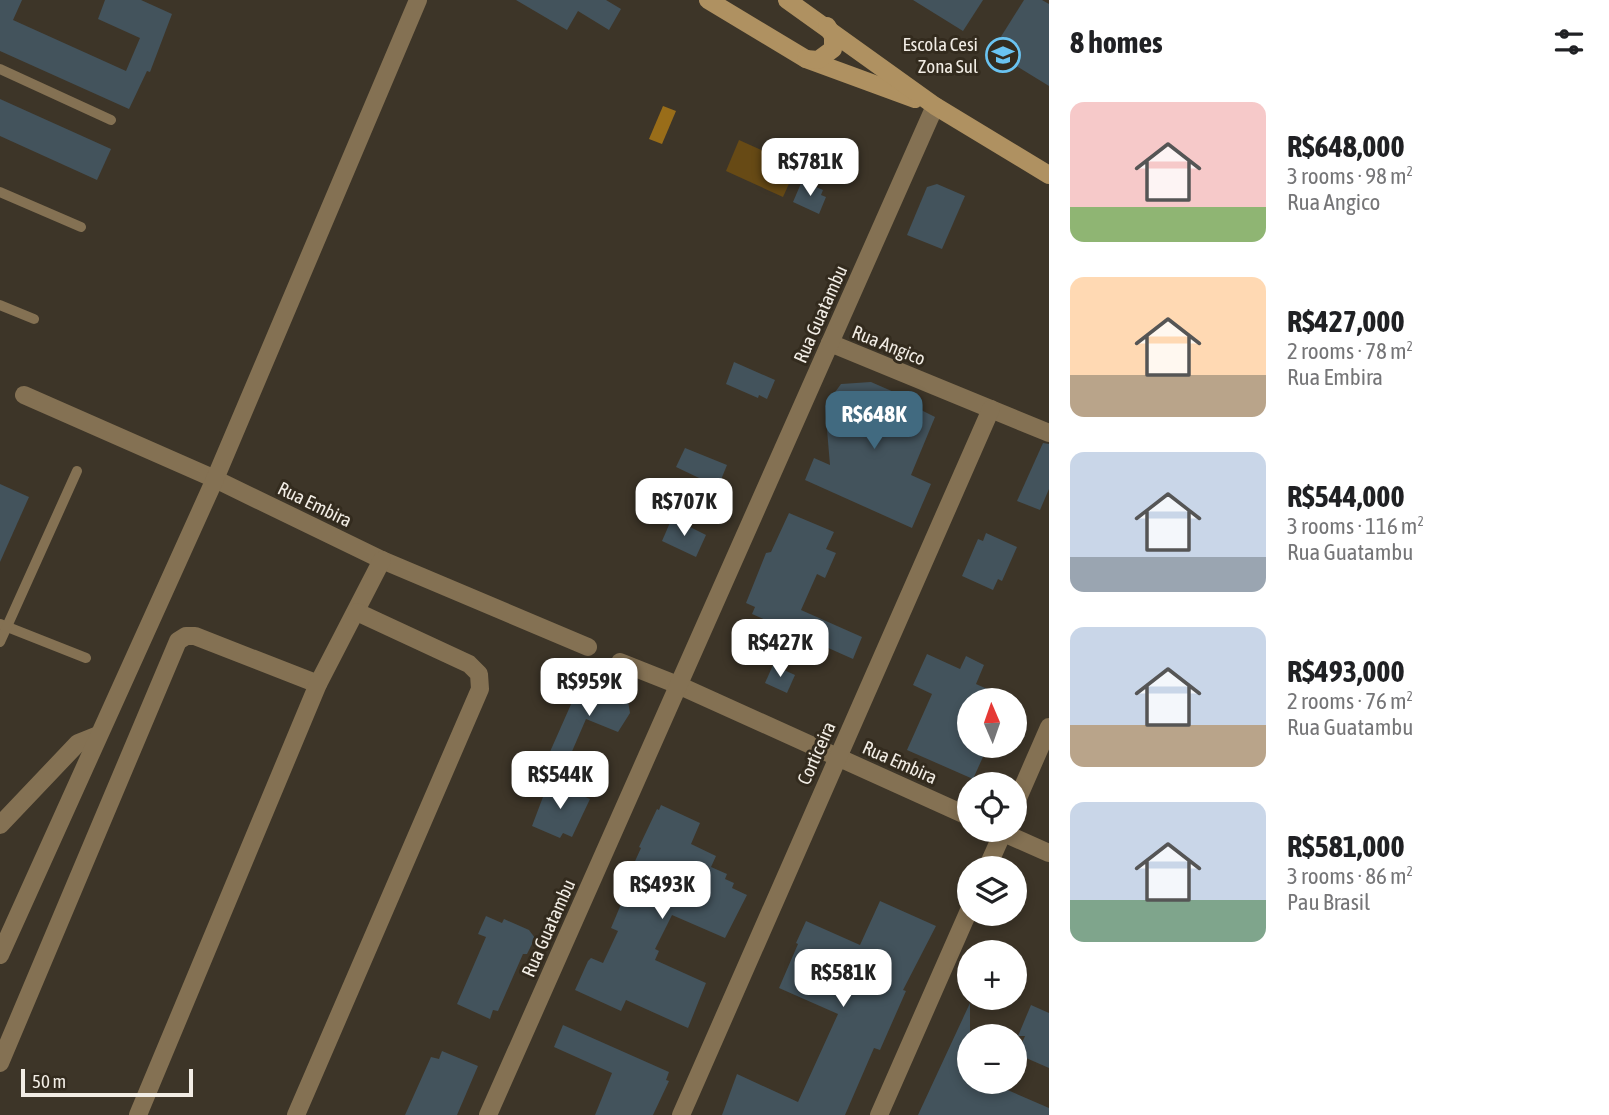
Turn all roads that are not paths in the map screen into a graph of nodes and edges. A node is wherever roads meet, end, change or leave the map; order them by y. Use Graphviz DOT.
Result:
graph roads {
  1 [pos="418,0"];
  2 [pos="708,0"];
  3 [pos="788,0"];
  4 [pos="826,25"];
  5 [pos="806,59"];
  6 [pos="0,69"];
  7 [pos="935,106"];
  8 [pos="111,120"];
  9 [pos="1049,176"];
  10 [pos="0,192"];
  11 [pos="80,227"];
  12 [pos="0,305"];
  13 [pos="34,319"];
  14 [pos="830,343"];
  15 [pos="24,396"];
  16 [pos="990,409"];
  17 [pos="1049,433"];
  18 [pos="77,471"];
  19 [pos="215,479"];
  20 [pos="382,560"];
  21 [pos="357,612"];
  22 [pos="3,625"];
  23 [pos="0,642"];
  24 [pos="588,648"];
  25 [pos="86,658"];
  26 [pos="620,662"];
  27 [pos="318,684"];
  28 [pos="678,685"];
  29 [pos="1049,727"];
  30 [pos="98,734"];
  31 [pos="838,757"];
  32 [pos="1027,777"];
  33 [pos="957,811"];
  34 [pos="0,825"];
  35 [pos="1026,842"];
  36 [pos="1049,853"];
  37 [pos="962,926"];
  38 [pos="0,955"];
  39 [pos="0,1063"];
  40 [pos="138,1115"];
  41 [pos="296,1115"];
  42 [pos="488,1115"];
  43 [pos="681,1115"];
  44 [pos="879,1115"];
  1 -- 19 [label="street"];
  2 -- 5 [label="main road"];
  3 -- 4 [label="main road"];
  4 -- 5 [label="main road"];
  4 -- 7 [label="main road"];
  5 -- 7 [label="main road"];
  6 -- 8 [label="lane"];
  7 -- 9 [label="main road"];
  7 -- 14 [label="street, Rua Guatambu"];
  10 -- 11 [label="lane"];
  12 -- 13 [label="lane"];
  14 -- 16 [label="street, Rua Angico"];
  14 -- 28 [label="street, Rua Guatambu"];
  15 -- 19 [label="street, Rua Embira"];
  16 -- 17 [label="street, Rua Angico"];
  16 -- 31 [label="street, Corticeira"];
  18 -- 22 [label="lane"];
  19 -- 20 [label="street, Rua Embira"];
  19 -- 30 [label="street"];
  20 -- 21 [label="street"];
  20 -- 24 [label="street, Rua Embira"];
  21 -- 27 [label="street"];
  21 -- 41 [label="street"];
  22 -- 23 [label="lane"];
  22 -- 25 [label="lane"];
  26 -- 28 [label="street, Rua Embira"];
  27 -- 39 [label="street"];
  27 -- 40 [label="street"];
  28 -- 31 [label="street, Rua Embira"];
  28 -- 42 [label="street, Rua Guatambu"];
  29 -- 32 [label="street"];
  30 -- 34 [label="street"];
  30 -- 38 [label="street"];
  31 -- 33 [label="street, Rua Embira"];
  31 -- 43 [label="street, Corticeira"];
  35 -- 36 [label="street"];
  37 -- 44 [label="street"];
}
